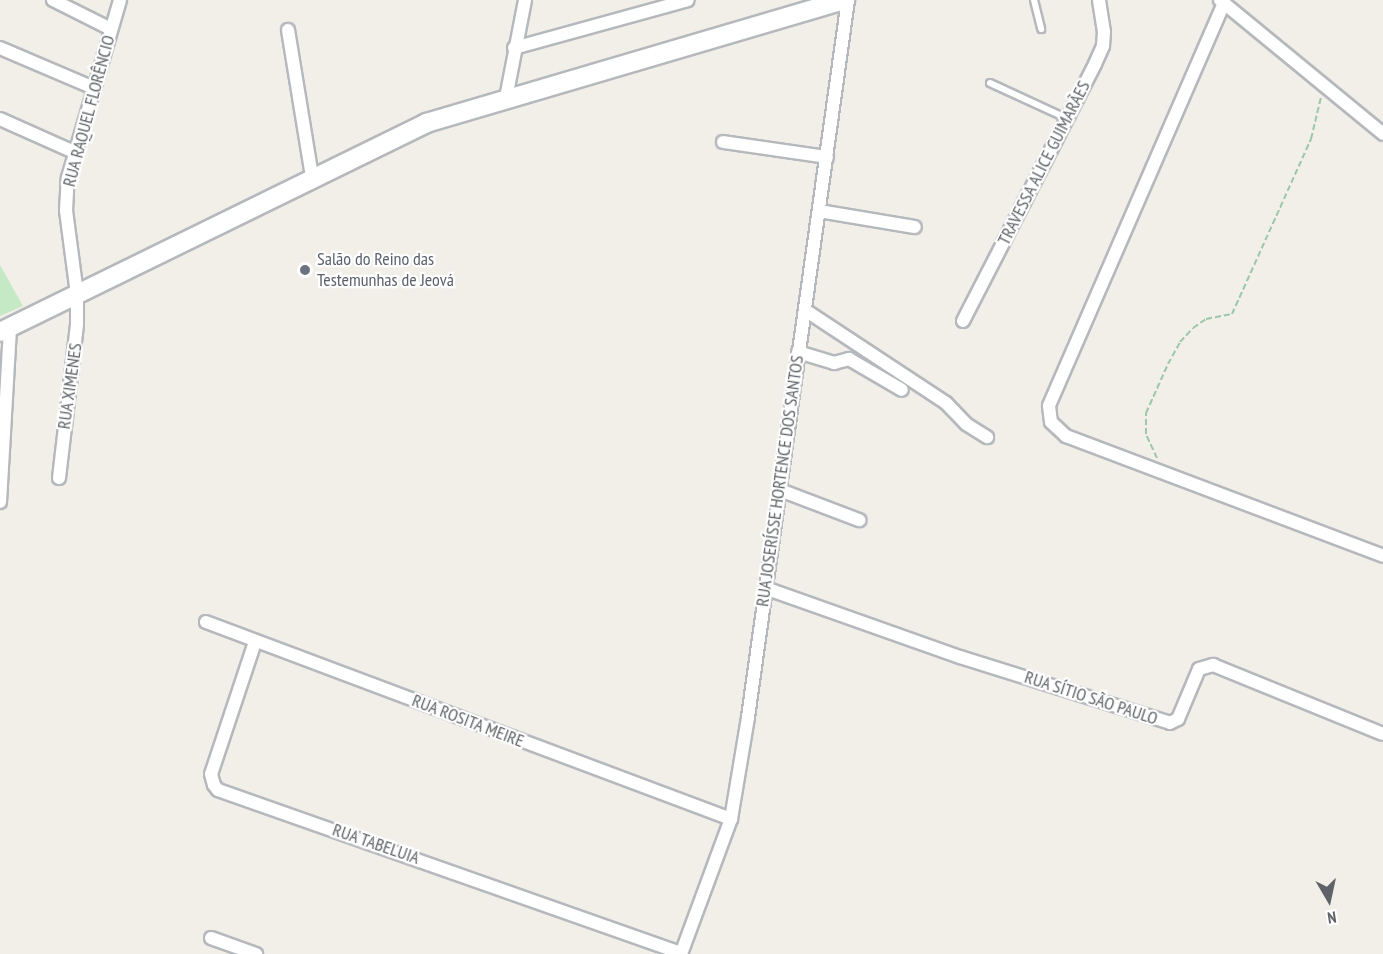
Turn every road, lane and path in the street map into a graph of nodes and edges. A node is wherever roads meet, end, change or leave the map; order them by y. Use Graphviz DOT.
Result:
graph roads {
  1 [pos="53,0"];
  2 [pos="120,0"];
  3 [pos="525,0"];
  4 [pos="688,0"];
  5 [pos="847,0"];
  6 [pos="1034,0"];
  7 [pos="1099,0"];
  8 [pos="1222,2"];
  9 [pos="1041,28"];
  10 [pos="111,29"];
  11 [pos="288,30"];
  12 [pos="0,48"];
  13 [pos="514,48"];
  14 [pos="990,83"];
  15 [pos="1324,86"];
  16 [pos="94,88"];
  17 [pos="506,98"];
  18 [pos="1066,118"];
  19 [pos="0,119"];
  20 [pos="1383,134"];
  21 [pos="723,142"];
  22 [pos="74,152"];
  23 [pos="827,157"];
  24 [pos="312,177"];
  25 [pos="819,211"];
  26 [pos="915,227"];
  27 [pos="77,294"];
  28 [pos="805,310"];
  29 [pos="963,321"];
  30 [pos="5,330"];
  31 [pos="798,352"];
  32 [pos="902,390"];
  33 [pos="987,437"];
  34 [pos="1163,473"];
  35 [pos="59,478"];
  36 [pos="780,490"];
  37 [pos="0,502"];
  38 [pos="859,520"];
  39 [pos="1383,556"];
  40 [pos="765,588"];
  41 [pos="206,622"];
  42 [pos="255,642"];
  43 [pos="1383,734"];
  44 [pos="731,819"];
  45 [pos="211,938"];
  46 [pos="256,954"];
  47 [pos="681,954"];
  1 -- 10 [label="street"];
  2 -- 10 [label="street, RUA RAQUEL FLORÊNCIO"];
  3 -- 13 [label="street"];
  4 -- 13 [label="street"];
  5 -- 17 [label="main road"];
  5 -- 23 [label="street, RUA JOSERÍSSE HORTENCE DOS SANTOS"];
  6 -- 9 [label="lane"];
  7 -- 18 [label="street, TRAVESSA ALICE GUIMARÃES"];
  8 -- 15 [label="street"];
  8 -- 34 [label="street"];
  10 -- 16 [label="street, RUA RAQUEL FLORÊNCIO"];
  11 -- 24 [label="street"];
  12 -- 16 [label="street"];
  13 -- 17 [label="street"];
  14 -- 18 [label="lane"];
  15 -- 20 [label="street"];
  15 -- 34 [label="path"];
  16 -- 22 [label="street, RUA RAQUEL FLORÊNCIO"];
  17 -- 24 [label="main road"];
  18 -- 29 [label="street, TRAVESSA ALICE GUIMARÃES"];
  19 -- 22 [label="street"];
  21 -- 23 [label="street"];
  22 -- 27 [label="street, RUA RAQUEL FLORÊNCIO"];
  23 -- 25 [label="street, RUA JOSERÍSSE HORTENCE DOS SANTOS"];
  24 -- 27 [label="main road"];
  25 -- 26 [label="street"];
  25 -- 28 [label="street, RUA JOSERÍSSE HORTENCE DOS SANTOS"];
  27 -- 30 [label="main road"];
  27 -- 35 [label="street, RUA XIMENES"];
  28 -- 31 [label="street, RUA JOSERÍSSE HORTENCE DOS SANTOS"];
  28 -- 33 [label="street"];
  30 -- 37 [label="street"];
  31 -- 32 [label="street"];
  31 -- 36 [label="street, RUA JOSERÍSSE HORTENCE DOS SANTOS"];
  34 -- 39 [label="street"];
  36 -- 38 [label="street"];
  36 -- 40 [label="street, RUA JOSERÍSSE HORTENCE DOS SANTOS"];
  40 -- 43 [label="street, RUA SÍTIO SÃO PAULO"];
  40 -- 44 [label="street, RUA JOSERÍSSE HORTENCE DOS SANTOS"];
  41 -- 42 [label="street, RUA ROSITA MEIRE"];
  42 -- 44 [label="street, RUA ROSITA MEIRE"];
  42 -- 47 [label="street, RUA TABELUIA"];
  44 -- 47 [label="street, RUA JOSERÍSSE HORTENCE DOS SANTOS"];
  45 -- 46 [label="street"];
}
